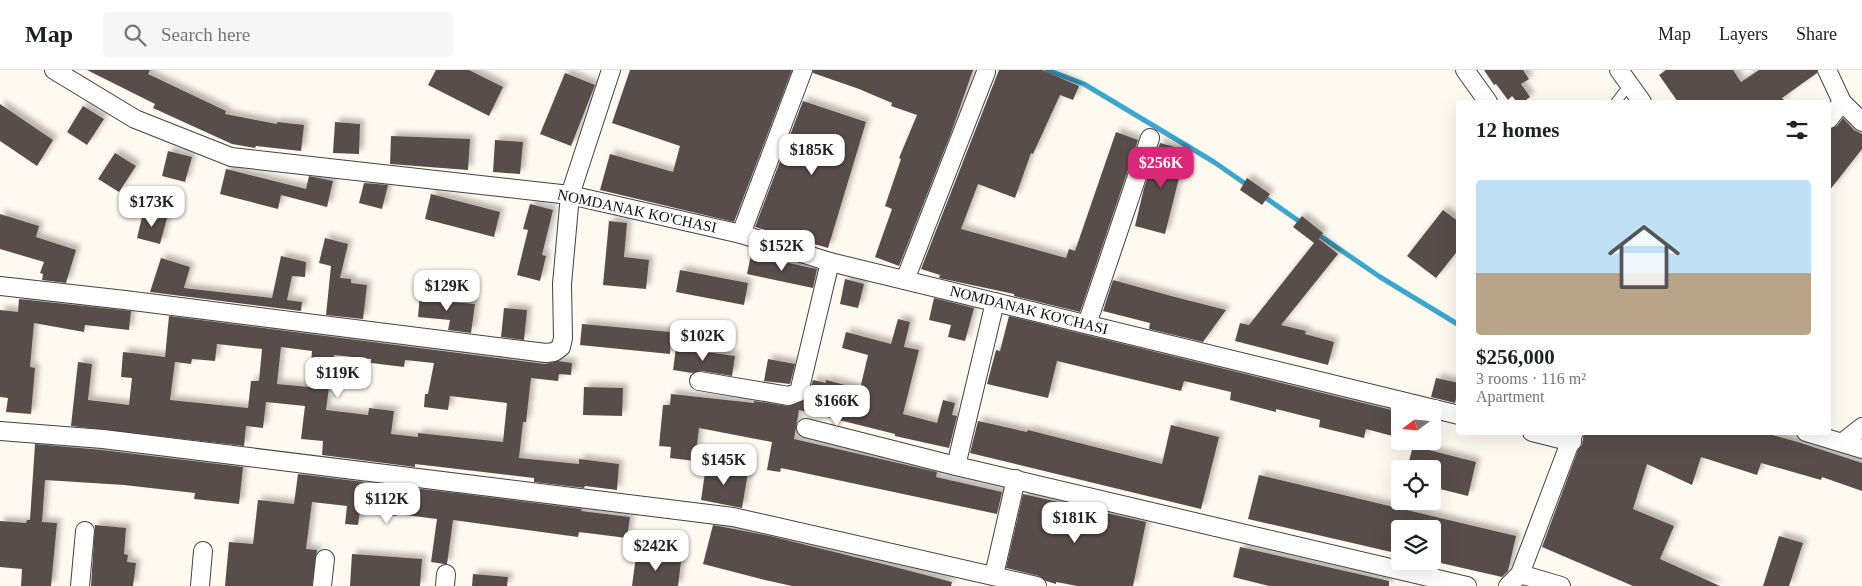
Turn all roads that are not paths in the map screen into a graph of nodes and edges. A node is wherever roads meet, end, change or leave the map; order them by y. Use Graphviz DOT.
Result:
graph roads {
  1 [pos="54,70"];
  2 [pos="611,70"];
  3 [pos="803,70"];
  4 [pos="1465,70"];
  5 [pos="1619,70"];
  6 [pos="1827,70"];
  7 [pos="986,72"];
  8 [pos="1629,85"];
  9 [pos="1487,100"];
  10 [pos="1618,100"];
  11 [pos="1640,100"];
  12 [pos="1842,102"];
  13 [pos="1831,116"];
  14 [pos="1862,122"];
  15 [pos="1150,138"];
  16 [pos="570,194"];
  17 [pos="741,234"];
  18 [pos="830,262"];
  19 [pos="905,280"];
  20 [pos="0,286"];
  21 [pos="995,302"];
  22 [pos="1087,324"];
  23 [pos="699,381"];
  24 [pos="1456,414"];
  25 [pos="1862,427"];
  26 [pos="806,428"];
  27 [pos="0,430"];
  28 [pos="1557,435"];
  29 [pos="1817,435"];
  30 [pos="1573,437"];
  31 [pos="1843,442"];
  32 [pos="1862,449"];
  33 [pos="956,466"];
  34 [pos="1016,479"];
  35 [pos="85,532"];
  36 [pos="203,551"];
  37 [pos="325,559"];
  38 [pos="994,575"];
  39 [pos="1514,580"];
  40 [pos="80,586"];
  41 [pos="200,586"];
  42 [pos="322,586"];
  43 [pos="1037,586"];
  44 [pos="1467,586"];
  45 [pos="1561,586"];
  1 -- 16 [label="street, NOMDANAK KO'CHASI"];
  2 -- 16 [label="street"];
  3 -- 17 [label="street"];
  4 -- 9 [label="street"];
  5 -- 8 [label="street"];
  6 -- 12 [label="street"];
  7 -- 19 [label="street"];
  8 -- 10 [label="lane"];
  8 -- 11 [label="street"];
  12 -- 13 [label="street"];
  12 -- 14 [label="street"];
  15 -- 22 [label="street"];
  16 -- 17 [label="street, NOMDANAK KO'CHASI"];
  16 -- 20 [label="street"];
  17 -- 18 [label="street, NOMDANAK KO'CHASI"];
  18 -- 19 [label="street, NOMDANAK KO'CHASI"];
  18 -- 23 [label="street"];
  19 -- 21 [label="street, NOMDANAK KO'CHASI"];
  21 -- 22 [label="street, NOMDANAK KO'CHASI"];
  21 -- 33 [label="street"];
  22 -- 24 [label="street, NOMDANAK KO'CHASI"];
  25 -- 31 [label="street"];
  26 -- 33 [label="street"];
  27 -- 38 [label="street"];
  28 -- 30 [label="street"];
  29 -- 31 [label="street"];
  30 -- 39 [label="street"];
  31 -- 32 [label="street"];
  33 -- 34 [label="street"];
  34 -- 38 [label="street"];
  34 -- 44 [label="street"];
  35 -- 40 [label="street"];
  36 -- 41 [label="street"];
  37 -- 42 [label="street"];
  38 -- 43 [label="street"];
  39 -- 45 [label="street"];
}
